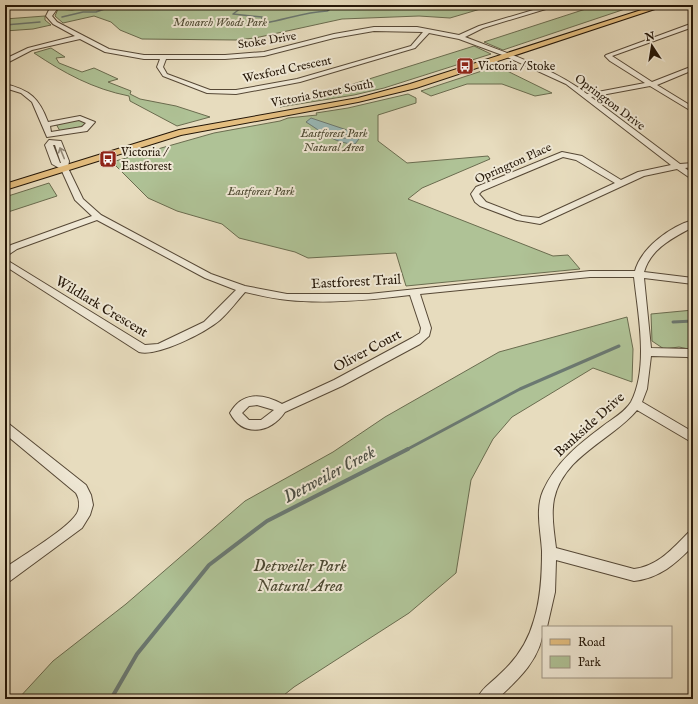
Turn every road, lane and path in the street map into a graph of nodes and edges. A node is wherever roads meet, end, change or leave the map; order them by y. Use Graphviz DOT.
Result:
graph roads {
  1 [pos="29,5"];
  2 [pos="556,5"];
  3 [pos="651,5"];
  4 [pos="664,5"];
  5 [pos="56,6"];
  6 [pos="640,11"];
  7 [pos="693,25"];
  8 [pos="427,31"];
  9 [pos="79,37"];
  10 [pos="460,37"];
  11 [pos="8,52"];
  12 [pos="18,54"];
  13 [pos="507,55"];
  14 [pos="164,57"];
  15 [pos="5,62"];
  16 [pos="693,68"];
  17 [pos="652,84"];
  18 [pos="5,86"];
  19 [pos="587,96"];
  20 [pos="693,110"];
  21 [pos="46,125"];
  22 [pos="51,138"];
  23 [pos="693,165"];
  24 [pos="677,166"];
  25 [pos="64,168"];
  26 [pos="693,178"];
  27 [pos="621,183"];
  28 [pos="5,187"];
  29 [pos="98,217"];
  30 [pos="693,223"];
  31 [pos="5,254"];
  32 [pos="5,262"];
  33 [pos="639,274"];
  34 [pos="693,281"];
  35 [pos="242,289"];
  36 [pos="414,292"];
  37 [pos="645,352"];
  38 [pos="693,355"];
  39 [pos="636,404"];
  40 [pos="281,409"];
  41 [pos="5,428"];
  42 [pos="693,438"];
  43 [pos="693,537"];
  44 [pos="549,552"];
  45 [pos="5,576"];
  46 [pos="485,699"];
  1 -- 5 [label="street"];
  2 -- 10 [label="street"];
  3 -- 6 [label="main road, Victoria Street South"];
  4 -- 6 [label="main road, Victoria Street South"];
  5 -- 9 [label="street, Stoke Drive"];
  6 -- 13 [label="main road, Victoria Street South"];
  7 -- 17 [label="street"];
  8 -- 10 [label="street, Stoke Drive"];
  8 -- 14 [label="street, Stoke Drive"];
  8 -- 14 [label="street, Wexford Crescent"];
  9 -- 12 [label="street"];
  9 -- 14 [label="street, Stoke Drive"];
  10 -- 13 [label="street, Stoke Drive"];
  11 -- 12 [label="street"];
  12 -- 15 [label="street"];
  13 -- 19 [label="street, Oprington Drive"];
  13 -- 25 [label="main road, Victoria Street South"];
  16 -- 17 [label="street"];
  17 -- 19 [label="street"];
  17 -- 20 [label="street"];
  18 -- 21 [label="street"];
  19 -- 24 [label="street, Oprington Drive"];
  21 -- 22 [label="street"];
  21 -- 22 [label="street"];
  22 -- 25 [label="street, Eastforest Trail"];
  23 -- 24 [label="street, Oprington Place"];
  24 -- 26 [label="street, Oprington Drive"];
  24 -- 27 [label="street, Oprington Place"];
  25 -- 28 [label="main road, Victoria Street South"];
  25 -- 29 [label="street, Eastforest Trail"];
  27 -- 27 [label="street, Oprington Place"];
  29 -- 31 [label="street"];
  29 -- 35 [label="street, Eastforest Trail"];
  30 -- 33 [label="street, Bankside Drive"];
  32 -- 35 [label="street, Wildlark Crescent"];
  33 -- 34 [label="street, Eastforest Trail"];
  33 -- 36 [label="street, Eastforest Trail"];
  33 -- 37 [label="street, Bankside Drive"];
  35 -- 36 [label="street, Eastforest Trail"];
  36 -- 40 [label="street, Oliver Court"];
  37 -- 38 [label="street"];
  37 -- 39 [label="street, Bankside Drive"];
  39 -- 42 [label="street"];
  39 -- 44 [label="street, Bankside Drive"];
  41 -- 45 [label="street"];
  43 -- 44 [label="street"];
  44 -- 46 [label="street, Bankside Drive"];
}
